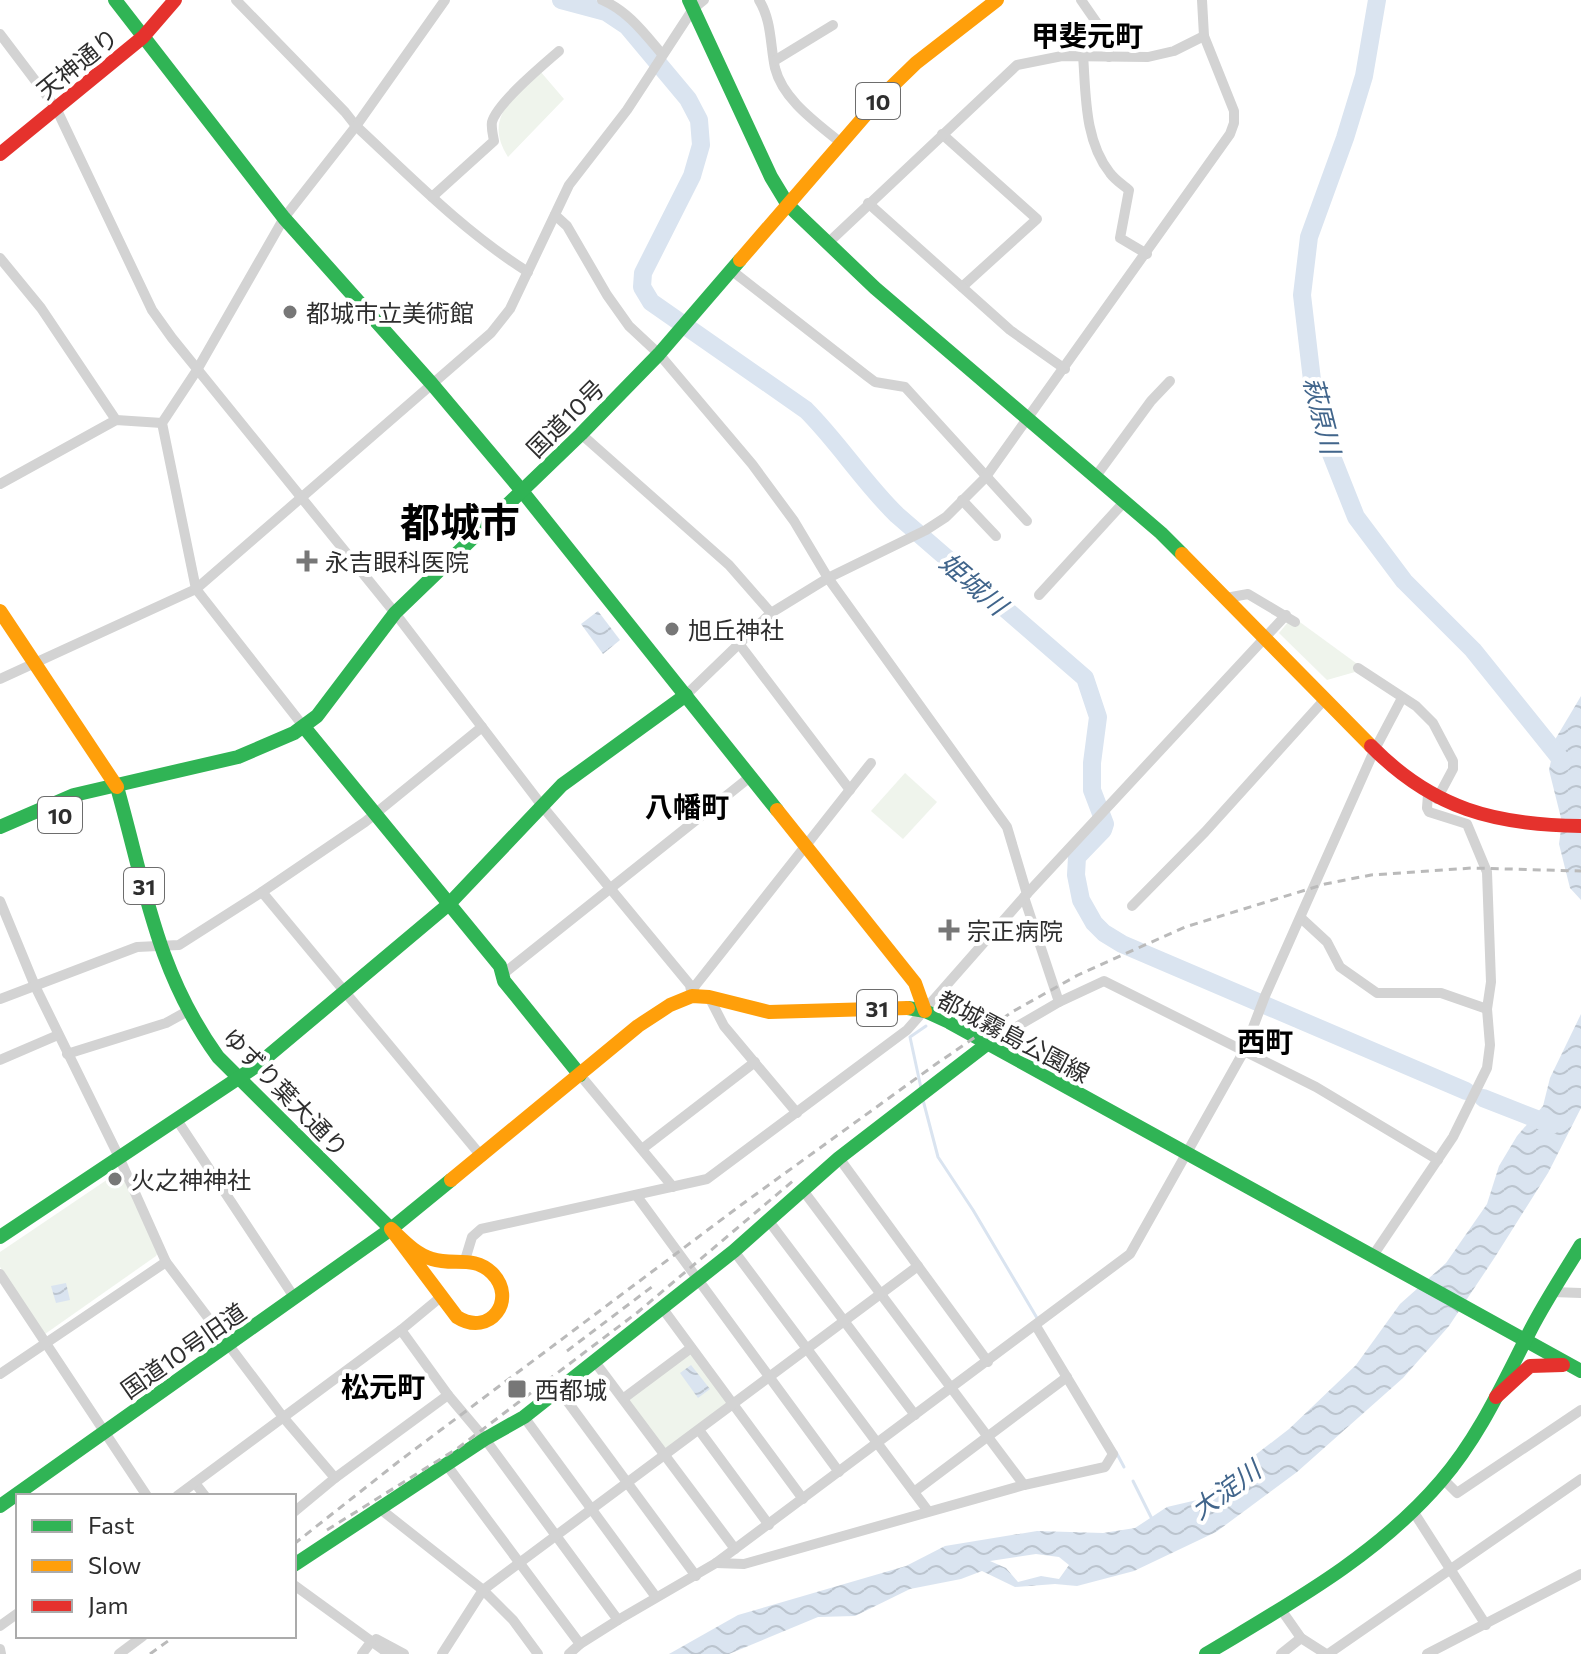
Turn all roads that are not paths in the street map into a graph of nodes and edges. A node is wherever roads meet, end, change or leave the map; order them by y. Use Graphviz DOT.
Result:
graph roads {
  1 [pos="115,0"];
  2 [pos="175,0"];
  3 [pos="236,0"];
  4 [pos="445,0"];
  5 [pos="602,0"];
  6 [pos="759,0"];
  7 [pos="997,0"];
  8 [pos="1081,0"];
  9 [pos="1202,0"];
  10 [pos="695,3"];
  11 [pos="833,25"];
  12 [pos="0,34"];
  13 [pos="1204,36"];
  14 [pos="143,37"];
  15 [pos="559,51"];
  16 [pos="662,55"];
  17 [pos="1083,55"];
  18 [pos="1109,57"];
  19 [pos="774,61"];
  20 [pos="56,108"];
  21 [pos="356,126"];
  22 [pos="942,134"];
  23 [pos="841,143"];
  24 [pos="0,154"];
  25 [pos="432,197"];
  26 [pos="868,203"];
  27 [pos="788,205"];
  28 [pos="555,215"];
  29 [pos="284,218"];
  30 [pos="828,243"];
  31 [pos="1147,254"];
  32 [pos="0,258"];
  33 [pos="731,270"];
  34 [pos="528,272"];
  35 [pos="962,287"];
  36 [pos="659,354"];
  37 [pos="1065,369"];
  38 [pos="197,370"];
  39 [pos="1170,381"];
  40 [pos="432,384"];
  41 [pos="1029,418"];
  42 [pos="116,420"];
  43 [pos="162,423"];
  44 [pos="581,434"];
  45 [pos="1096,476"];
  46 [pos="985,478"];
  47 [pos="0,484"];
  48 [pos="522,491"];
  49 [pos="301,499"];
  50 [pos="962,500"];
  51 [pos="1125,501"];
  52 [pos="1027,521"];
  53 [pos="996,536"];
  54 [pos="828,578"];
  55 [pos="196,589"];
  56 [pos="1039,595"];
  57 [pos="1226,598"];
  58 [pos="0,611"];
  59 [pos="395,613"];
  60 [pos="771,613"];
  61 [pos="1265,640"];
  62 [pos="740,645"];
  63 [pos="37,663"];
  64 [pos="1358,668"];
  65 [pos="0,679"];
  66 [pos="686,695"];
  67 [pos="1402,698"];
  68 [pos="1325,699"];
  69 [pos="304,727"];
  70 [pos="482,727"];
  71 [pos="1374,751"];
  72 [pos="871,763"];
  73 [pos="750,777"];
  74 [pos="117,787"];
  75 [pos="850,790"];
  76 [pos="1433,797"];
  77 [pos="543,807"];
  78 [pos="376,814"];
  79 [pos="1581,826"];
  80 [pos="0,827"];
  81 [pos="0,839"];
  82 [pos="806,847"];
  83 [pos="612,889"];
  84 [pos="262,892"];
  85 [pos="1025,896"];
  86 [pos="0,901"];
  87 [pos="449,904"];
  88 [pos="1132,906"];
  89 [pos="1301,918"];
  90 [pos="159,946"];
  91 [pos="503,974"];
  92 [pos="35,986"];
  93 [pos="345,992"];
  94 [pos="692,996"];
  95 [pos="709,997"];
  96 [pos="0,999"];
  97 [pos="1059,1002"];
  98 [pos="1487,1009"];
  99 [pos="925,1011"];
  100 [pos="186,1012"];
  101 [pos="58,1035"];
  102 [pos="987,1044"];
  103 [pos="1244,1051"];
  104 [pos="67,1054"];
  105 [pos="0,1060"];
  106 [pos="755,1062"];
  107 [pos="580,1075"];
  108 [pos="240,1079"];
  109 [pos="797,1113"];
  110 [pos="177,1120"];
  111 [pos="642,1149"];
  112 [pos="1187,1156"];
  113 [pos="119,1157"];
  114 [pos="482,1157"];
  115 [pos="839,1158"];
  116 [pos="1438,1160"];
  117 [pos="673,1187"];
  118 [pos="802,1189"];
  119 [pos="636,1195"];
  120 [pos="768,1220"];
  121 [pos="391,1229"];
  122 [pos="0,1237"];
  123 [pos="1581,1245"];
  124 [pos="734,1251"];
  125 [pos="1376,1259"];
  126 [pos="465,1260"];
  127 [pos="166,1262"];
  128 [pos="918,1266"];
  129 [pos="0,1274"];
  130 [pos="698,1281"];
  131 [pos="1552,1292"];
  132 [pos="1581,1293"];
  133 [pos="880,1295"];
  134 [pos="442,1296"];
  135 [pos="294,1297"];
  136 [pos="663,1309"];
  137 [pos="843,1321"];
  138 [pos="1039,1324"];
  139 [pos="401,1330"];
  140 [pos="1525,1340"];
  141 [pos="46,1343"];
  142 [pos="229,1344"];
  143 [pos="691,1348"];
  144 [pos="807,1349"];
  145 [pos="595,1362"];
  146 [pos="988,1362"];
  147 [pos="1575,1368"];
  148 [pos="0,1374"];
  149 [pos="770,1377"];
  150 [pos="1067,1377"];
  151 [pos="953,1388"];
  152 [pos="559,1390"];
  153 [pos="448,1395"];
  154 [pos="1496,1397"];
  155 [pos="624,1398"];
  156 [pos="733,1404"];
  157 [pos="1581,1410"];
  158 [pos="915,1415"];
  159 [pos="283,1417"];
  160 [pos="524,1417"];
  161 [pos="699,1430"];
  162 [pos="105,1432"];
  163 [pos="987,1436"];
  164 [pos="485,1439"];
  165 [pos="878,1443"];
  166 [pos="665,1455"];
  167 [pos="446,1464"];
  168 [pos="839,1472"];
  169 [pos="335,1478"];
  170 [pos="1443,1479"];
  171 [pos="1581,1479"];
  172 [pos="195,1483"];
  173 [pos="626,1484"];
  174 [pos="1024,1485"];
  175 [pos="914,1492"];
  176 [pos="17,1494"];
  177 [pos="146,1494"];
  178 [pos="180,1494"];
  179 [pos="203,1494"];
  180 [pos="803,1499"];
  181 [pos="379,1508"];
  182 [pos="296,1510"];
  183 [pos="590,1510"];
  184 [pos="928,1511"];
  185 [pos="1413,1511"];
  186 [pos="769,1525"];
  187 [pos="556,1537"];
  188 [pos="735,1549"];
  189 [pos="520,1563"];
  190 [pos="716,1563"];
  191 [pos="296,1564"];
  192 [pos="1449,1569"];
  193 [pos="1581,1574"];
  194 [pos="696,1576"];
  195 [pos="296,1586"];
  196 [pos="483,1590"];
  197 [pos="656,1597"];
  198 [pos="1280,1608"];
  199 [pos="618,1620"];
  200 [pos="1486,1625"];
  201 [pos="140,1638"];
  202 [pos="1301,1638"];
  203 [pos="371,1642"];
  204 [pos="580,1644"];
  205 [pos="119,1654"];
  206 [pos="362,1654"];
  207 [pos="377,1654"];
  208 [pos="389,1654"];
  209 [pos="404,1654"];
  210 [pos="442,1654"];
  211 [pos="538,1654"];
  212 [pos="569,1654"];
  213 [pos="1206,1654"];
  214 [pos="1281,1654"];
  215 [pos="1327,1654"];
  216 [pos="1427,1654"];
  1 -- 14 [label="main road"];
  2 -- 14 [label="main road, 天神通り"];
  3 -- 21 [label="street"];
  4 -- 21 [label="street"];
  5 -- 16 [label="street"];
  6 -- 19 [label="street"];
  7 -- 23 [label="main road, 国道10号 / 10"];
  8 -- 18 [label="street"];
  9 -- 13 [label="street"];
  10 -- 16 [label="street"];
  10 -- 27 [label="main road"];
  11 -- 19 [label="street"];
  12 -- 20 [label="street"];
  13 -- 18 [label="street"];
  13 -- 31 [label="street"];
  14 -- 20 [label="main road, 天神通り"];
  14 -- 29 [label="main road"];
  15 -- 25 [label="street"];
  16 -- 28 [label="street"];
  17 -- 18 [label="street"];
  17 -- 22 [label="street"];
  17 -- 31 [label="street"];
  19 -- 23 [label="street"];
  20 -- 24 [label="main road, 天神通り"];
  20 -- 38 [label="street"];
  21 -- 25 [label="street"];
  21 -- 29 [label="street"];
  22 -- 26 [label="street"];
  22 -- 35 [label="street"];
  23 -- 27 [label="main road, 国道10号 / 10"];
  25 -- 34 [label="street"];
  26 -- 30 [label="street"];
  26 -- 35 [label="street"];
  27 -- 30 [label="main road"];
  27 -- 33 [label="main road, 国道10号 / 10"];
  28 -- 34 [label="street"];
  28 -- 36 [label="street"];
  29 -- 38 [label="street"];
  29 -- 40 [label="main road"];
  30 -- 41 [label="main road"];
  31 -- 37 [label="street"];
  32 -- 42 [label="street"];
  33 -- 36 [label="main road, 国道10号 / 10"];
  33 -- 46 [label="street"];
  34 -- 40 [label="street"];
  35 -- 37 [label="street"];
  36 -- 44 [label="main road, 国道10号 / 10"];
  36 -- 54 [label="street"];
  37 -- 41 [label="street"];
  38 -- 43 [label="street"];
  38 -- 49 [label="street"];
  39 -- 45 [label="street"];
  40 -- 48 [label="main road"];
  40 -- 49 [label="street"];
  41 -- 45 [label="main road"];
  41 -- 46 [label="street"];
  42 -- 43 [label="street"];
  42 -- 47 [label="street"];
  43 -- 55 [label="street"];
  44 -- 48 [label="main road, 国道10号 / 10"];
  44 -- 60 [label="street"];
  45 -- 51 [label="main road"];
  46 -- 50 [label="street"];
  46 -- 52 [label="street"];
  48 -- 59 [label="main road, 国道10号 / 10"];
  48 -- 66 [label="main road"];
  49 -- 55 [label="street"];
  49 -- 59 [label="street"];
  50 -- 53 [label="street"];
  50 -- 54 [label="street"];
  51 -- 56 [label="street"];
  51 -- 57 [label="main road"];
  54 -- 60 [label="street"];
  54 -- 85 [label="street"];
  55 -- 63 [label="street"];
  55 -- 69 [label="street"];
  57 -- 61 [label="main road"];
  57 -- 61 [label="street"];
  58 -- 63 [label="main road, ゆずり葉大通り"];
  59 -- 69 [label="main road, 国道10号 / 10"];
  59 -- 70 [label="street"];
  60 -- 62 [label="street"];
  61 -- 68 [label="main road"];
  61 -- 85 [label="street"];
  62 -- 66 [label="street"];
  62 -- 75 [label="street"];
  63 -- 65 [label="street"];
  63 -- 74 [label="main road, ゆずり葉大通り"];
  64 -- 67 [label="street"];
  66 -- 73 [label="main road"];
  66 -- 77 [label="main road"];
  67 -- 71 [label="street"];
  67 -- 76 [label="street"];
  68 -- 71 [label="main road"];
  68 -- 88 [label="street"];
  69 -- 74 [label="main road, 国道10号 / 10"];
  69 -- 78 [label="main road"];
  70 -- 77 [label="street"];
  70 -- 78 [label="street"];
  71 -- 76 [label="main road"];
  71 -- 89 [label="street"];
  72 -- 75 [label="street"];
  73 -- 82 [label="main road"];
  73 -- 83 [label="street"];
  74 -- 80 [label="main road, 国道10号 / 10"];
  74 -- 81 [label="main road, 国道10号 / 10"];
  74 -- 90 [label="main road, ゆずり葉大通り / 31"];
  75 -- 82 [label="street"];
  76 -- 79 [label="main road"];
  76 -- 98 [label="street"];
  77 -- 83 [label="street"];
  77 -- 87 [label="main road"];
  78 -- 84 [label="street"];
  78 -- 87 [label="main road"];
  82 -- 94 [label="street"];
  82 -- 99 [label="main road"];
  83 -- 91 [label="street"];
  83 -- 94 [label="street"];
  84 -- 90 [label="street"];
  84 -- 93 [label="street"];
  85 -- 97 [label="street"];
  85 -- 99 [label="street"];
  86 -- 92 [label="street"];
  87 -- 91 [label="main road"];
  87 -- 93 [label="main road"];
  89 -- 98 [label="street"];
  89 -- 103 [label="street"];
  90 -- 92 [label="street"];
  90 -- 100 [label="main road, ゆずり葉大通り / 31"];
  91 -- 107 [label="main road"];
  92 -- 96 [label="street"];
  92 -- 101 [label="street"];
  93 -- 108 [label="main road"];
  93 -- 114 [label="street"];
  94 -- 95 [label="main road, 都城霧島公園線 / 31"];
  94 -- 107 [label="main road"];
  95 -- 99 [label="main road, 都城霧島公園線 / 31"];
  95 -- 106 [label="street"];
  97 -- 102 [label="street"];
  97 -- 103 [label="street"];
  98 -- 116 [label="street"];
  99 -- 102 [label="main road, 都城霧島公園線 / 31"];
  99 -- 109 [label="street"];
  100 -- 104 [label="street"];
  100 -- 108 [label="main road, ゆずり葉大通り / 31"];
  101 -- 104 [label="street"];
  101 -- 105 [label="street"];
  102 -- 112 [label="main road, 都城霧島公園線 / 31"];
  102 -- 115 [label="main road"];
  103 -- 112 [label="street"];
  103 -- 116 [label="street"];
  104 -- 113 [label="street"];
  106 -- 109 [label="street"];
  106 -- 111 [label="street"];
  107 -- 111 [label="street"];
  107 -- 114 [label="main road"];
  108 -- 110 [label="main road"];
  108 -- 121 [label="main road, ゆずり葉大通り / 31"];
  109 -- 117 [label="street"];
  110 -- 113 [label="main road"];
  110 -- 135 [label="street"];
  111 -- 117 [label="street"];
  112 -- 125 [label="main road, 都城霧島公園線 / 31"];
  112 -- 138 [label="street"];
  113 -- 122 [label="main road"];
  113 -- 127 [label="street"];
  114 -- 121 [label="main road"];
  115 -- 118 [label="main road"];
  115 -- 128 [label="street"];
  116 -- 125 [label="street"];
  117 -- 119 [label="street"];
  118 -- 120 [label="main road"];
  118 -- 133 [label="street"];
  119 -- 126 [label="street"];
  119 -- 130 [label="street"];
  120 -- 124 [label="main road"];
  120 -- 137 [label="street"];
  121 -- 126 [label="main road"];
  121 -- 134 [label="main road"];
  121 -- 135 [label="main road, 国道10号旧道"];
  123 -- 131 [label="main road"];
  124 -- 130 [label="main road"];
  124 -- 144 [label="street"];
  125 -- 140 [label="main road, 都城霧島公園線 / 31"];
  126 -- 134 [label="main road"];
  127 -- 141 [label="street"];
  127 -- 142 [label="street"];
  128 -- 133 [label="street"];
  128 -- 146 [label="street"];
  129 -- 141 [label="street"];
  130 -- 136 [label="main road"];
  130 -- 149 [label="street"];
  131 -- 132 [label="street"];
  131 -- 140 [label="main road"];
  133 -- 137 [label="street"];
  133 -- 151 [label="street"];
  134 -- 139 [label="street"];
  135 -- 142 [label="main road, 国道10号旧道"];
  136 -- 143 [label="street"];
  136 -- 145 [label="main road"];
  137 -- 144 [label="street"];
  137 -- 158 [label="street"];
  138 -- 146 [label="street"];
  138 -- 150 [label="street"];
  139 -- 153 [label="street"];
  139 -- 159 [label="street"];
  140 -- 147 [label="main road, 都城霧島公園線 / 31"];
  140 -- 154 [label="main road"];
  141 -- 148 [label="street"];
  141 -- 162 [label="street"];
  142 -- 159 [label="street"];
  142 -- 162 [label="main road, 国道10号旧道"];
  143 -- 155 [label="street"];
  143 -- 156 [label="street"];
  144 -- 149 [label="street"];
  144 -- 165 [label="street"];
  145 -- 152 [label="main road"];
  145 -- 155 [label="street"];
  146 -- 151 [label="street"];
  147 -- 154 [label="main road"];
  149 -- 156 [label="street"];
  149 -- 168 [label="street"];
  150 -- 163 [label="street"];
  150 -- 174 [label="street"];
  151 -- 158 [label="street"];
  151 -- 163 [label="street"];
  152 -- 160 [label="main road"];
  152 -- 173 [label="street"];
  153 -- 164 [label="street"];
  153 -- 169 [label="street"];
  154 -- 170 [label="main road"];
  155 -- 166 [label="street"];
  156 -- 161 [label="street"];
  156 -- 180 [label="street"];
  157 -- 170 [label="street"];
  158 -- 165 [label="street"];
  159 -- 169 [label="street"];
  159 -- 172 [label="street"];
  160 -- 164 [label="main road"];
  160 -- 183 [label="street"];
  161 -- 166 [label="street"];
  161 -- 186 [label="street"];
  162 -- 176 [label="main road, 国道10号旧道"];
  162 -- 177 [label="street"];
  163 -- 174 [label="street"];
  163 -- 175 [label="street"];
  164 -- 167 [label="main road"];
  164 -- 187 [label="street"];
  165 -- 168 [label="street"];
  165 -- 175 [label="street"];
  166 -- 173 [label="street"];
  166 -- 188 [label="street"];
  167 -- 181 [label="main road"];
  167 -- 189 [label="street"];
  168 -- 180 [label="street"];
  169 -- 182 [label="street"];
  170 -- 185 [label="main road"];
  171 -- 192 [label="street"];
  172 -- 178 [label="street"];
  172 -- 179 [label="street"];
  173 -- 183 [label="street"];
  173 -- 194 [label="street"];
  174 -- 184 [label="street"];
  175 -- 184 [label="street"];
  180 -- 186 [label="street"];
  181 -- 191 [label="main road"];
  181 -- 196 [label="street"];
  183 -- 187 [label="street"];
  183 -- 197 [label="street"];
  184 -- 190 [label="street"];
  185 -- 192 [label="street"];
  185 -- 198 [label="main road"];
  186 -- 188 [label="street"];
  187 -- 189 [label="street"];
  187 -- 199 [label="street"];
  188 -- 190 [label="street"];
  189 -- 196 [label="street"];
  189 -- 204 [label="street"];
  190 -- 194 [label="street"];
  192 -- 200 [label="street"];
  192 -- 215 [label="street"];
  193 -- 200 [label="street"];
  194 -- 197 [label="street"];
  195 -- 203 [label="street"];
  196 -- 210 [label="street"];
  196 -- 211 [label="street"];
  197 -- 199 [label="street"];
  198 -- 202 [label="street"];
  198 -- 213 [label="main road"];
  199 -- 204 [label="street"];
  200 -- 216 [label="street"];
  201 -- 205 [label="street"];
  202 -- 214 [label="street"];
  202 -- 215 [label="street"];
  203 -- 206 [label="street"];
  203 -- 207 [label="street"];
  203 -- 208 [label="street"];
  203 -- 209 [label="street"];
  204 -- 212 [label="street"];
}
